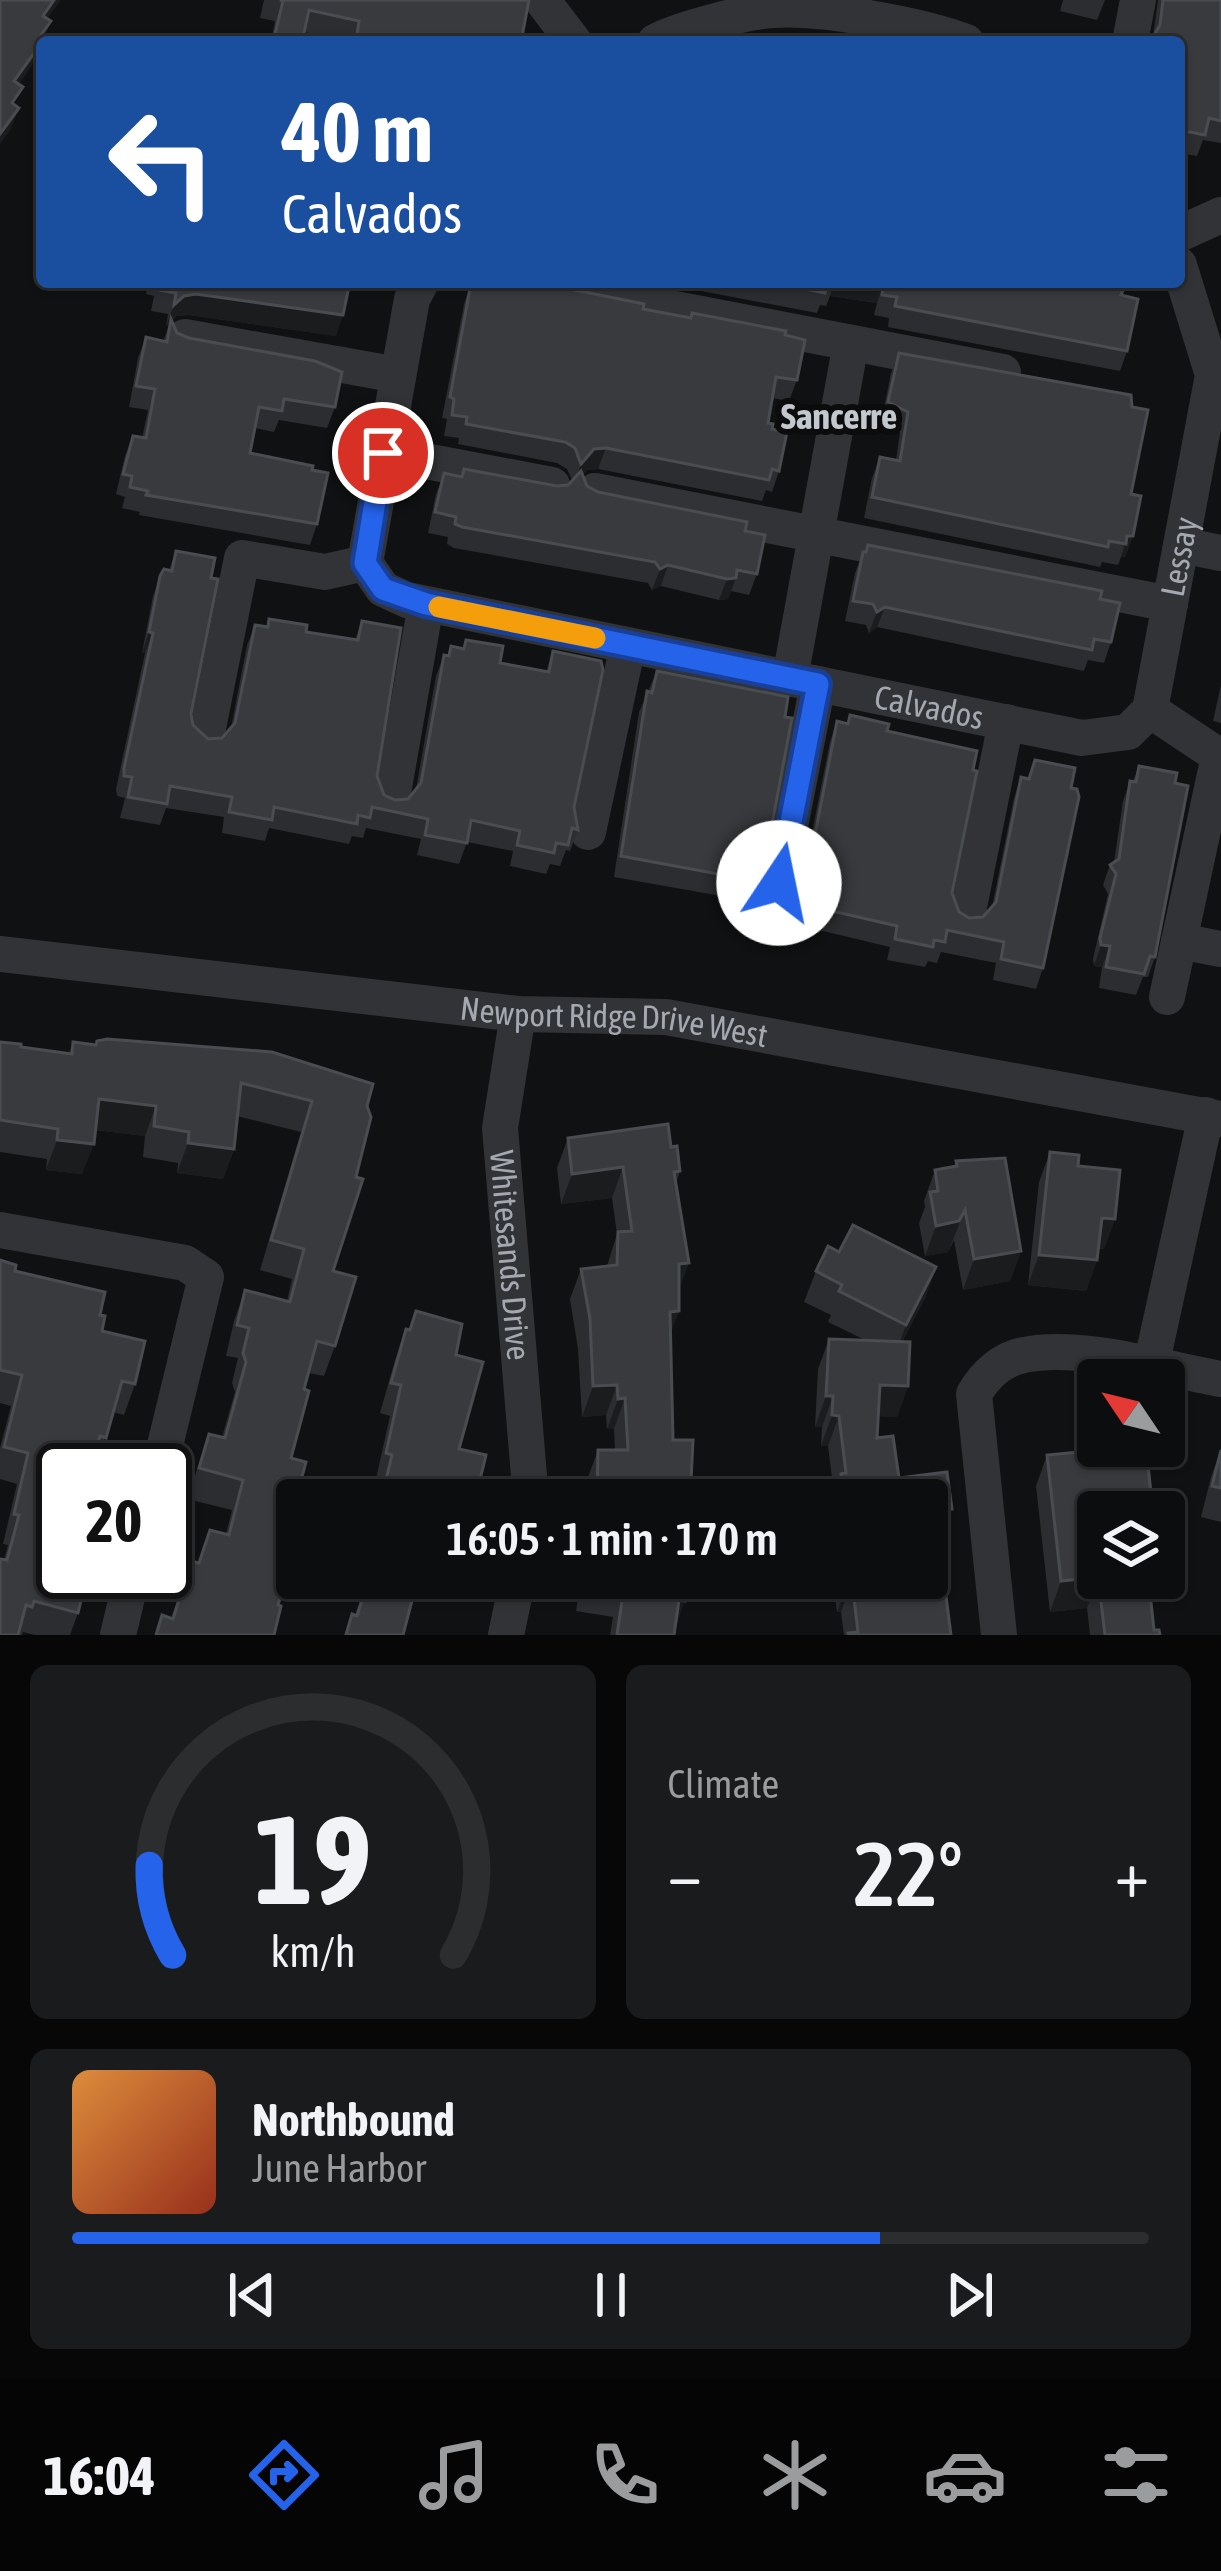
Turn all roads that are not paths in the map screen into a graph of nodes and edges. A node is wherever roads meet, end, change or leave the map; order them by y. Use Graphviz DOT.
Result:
graph roads {
  1 [pos="542,0"];
  2 [pos="1138,0"];
  3 [pos="736,9"];
  4 [pos="924,15"];
  5 [pos="569,36"];
  6 [pos="667,36"];
  7 [pos="956,36"];
  8 [pos="1131,36"];
  9 [pos="1221,215"];
  10 [pos="1185,230"];
  11 [pos="1185,282"];
  12 [pos="418,288"];
  13 [pos="566,288"];
  14 [pos="184,337"];
  15 [pos="850,343"];
  16 [pos="398,375"];
  17 [pos="1217,375"];
  18 [pos="1029,377"];
  19 [pos="383,453"];
  20 [pos="552,485"];
  21 [pos="595,491"];
  22 [pos="816,534"];
  23 [pos="1181,545"];
  24 [pos="1221,553"];
  25 [pos="365,563"];
  26 [pos="426,604"];
  27 [pos="1170,604"];
  28 [pos="628,645"];
  29 [pos="804,681"];
  30 [pos="1150,710"];
  31 [pos="1006,722"];
  32 [pos="206,739"];
  33 [pos="1219,756"];
  34 [pos="392,799"];
  35 [pos="588,832"];
  36 [pos="779,883"];
  37 [pos="967,917"];
  38 [pos="1179,941"];
  39 [pos="1221,949"];
  40 [pos="0,954"];
  41 [pos="1166,997"];
  42 [pos="518,1014"];
  43 [pos="1213,1117"];
  44 [pos="0,1229"];
  45 [pos="1118,1359"];
  46 [pos="1152,1359"];
  47 [pos="1185,1372"];
  48 [pos="1221,1379"];
  49 [pos="166,1443"];
  50 [pos="529,1479"];
  51 [pos="127,1599"];
  52 [pos="514,1599"];
  53 [pos="118,1635"];
  54 [pos="506,1635"];
  55 [pos="999,1635"];
  1 -- 5 [label="street"];
  2 -- 8 [label="street"];
  3 -- 4 [label="street"];
  3 -- 6 [label="street"];
  4 -- 7 [label="street"];
  9 -- 10 [label="street"];
  11 -- 17 [label="street, Lessay"];
  12 -- 16 [label="street"];
  13 -- 15 [label="street"];
  14 -- 16 [label="street"];
  15 -- 18 [label="street"];
  15 -- 22 [label="street"];
  16 -- 19 [label="street"];
  17 -- 23 [label="street, Lessay"];
  19 -- 20 [label="street"];
  19 -- 25 [label="street"];
  21 -- 22 [label="street"];
  22 -- 27 [label="street"];
  22 -- 29 [label="street"];
  23 -- 24 [label="street"];
  23 -- 27 [label="street, Lessay"];
  25 -- 26 [label="street, Calvados"];
  25 -- 32 [label="street"];
  26 -- 28 [label="street, Calvados"];
  26 -- 34 [label="street"];
  27 -- 30 [label="street, Lessay"];
  28 -- 29 [label="street, Calvados"];
  28 -- 35 [label="street"];
  29 -- 31 [label="street, Calvados"];
  29 -- 36 [label="street"];
  30 -- 31 [label="street, Calvados"];
  30 -- 33 [label="street"];
  31 -- 37 [label="street"];
  33 -- 38 [label="street"];
  38 -- 39 [label="street"];
  38 -- 41 [label="street"];
  40 -- 42 [label="street, Newport Ridge Drive West"];
  42 -- 43 [label="street, Newport Ridge Drive West"];
  42 -- 50 [label="street, Whitesands Drive"];
  43 -- 46 [label="street"];
  44 -- 49 [label="street"];
  45 -- 55 [label="street"];
  47 -- 48 [label="street"];
  51 -- 53 [label="street"];
  52 -- 54 [label="street"];
}
